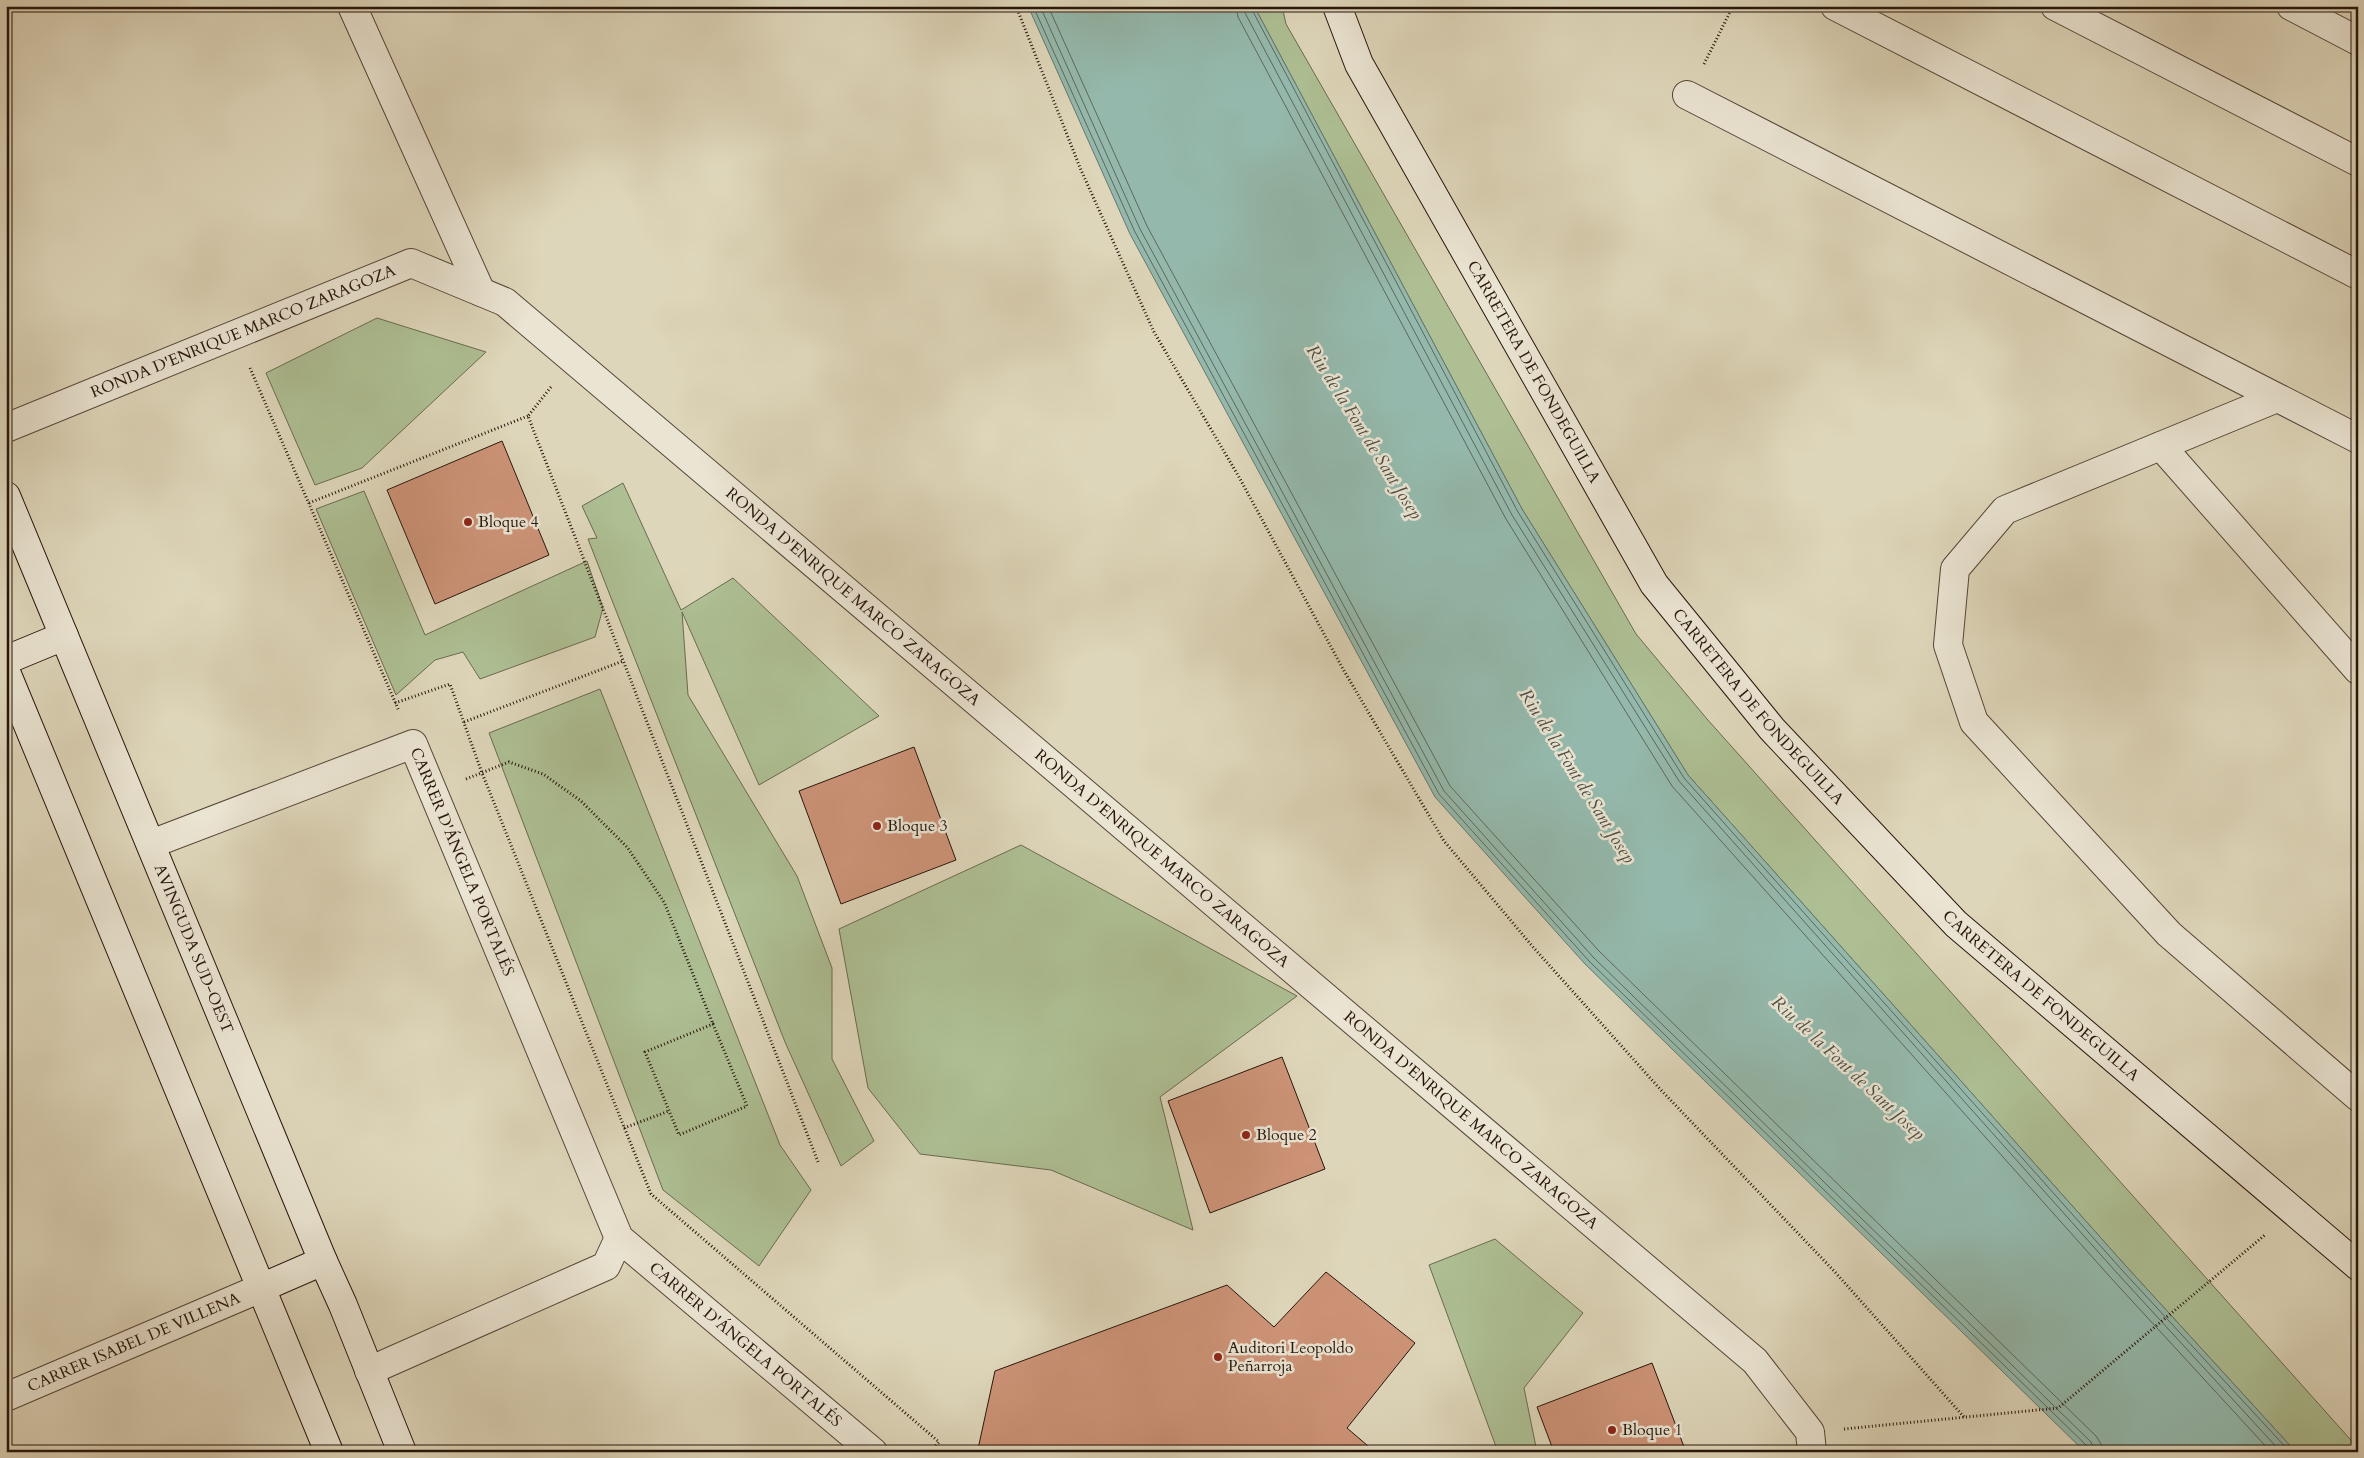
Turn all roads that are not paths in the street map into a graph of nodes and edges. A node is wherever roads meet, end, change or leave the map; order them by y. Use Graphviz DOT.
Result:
graph roads {
  1 [pos="352,6"];
  2 [pos="1337,6"];
  3 [pos="1835,6"];
  4 [pos="2055,6"];
  5 [pos="2290,6"];
  6 [pos="2358,41"];
  7 [pos="1687,95"];
  8 [pos="2358,162"];
  9 [pos="2358,274"];
  10 [pos="481,292"];
  11 [pos="2277,398"];
  12 [pos="6,428"];
  13 [pos="2358,439"];
  14 [pos="2161,446"];
  15 [pos="6,496"];
  16 [pos="64,636"];
  17 [pos="6,660"];
  18 [pos="2358,670"];
  19 [pos="6,672"];
  20 [pos="151,844"];
  21 [pos="2358,1097"];
  22 [pos="619,1238"];
  23 [pos="323,1261"];
  24 [pos="2358,1266"];
  25 [pos="261,1288"];
  26 [pos="369,1371"];
  27 [pos="6,1397"];
  28 [pos="1811,1442"];
  29 [pos="330,1452"];
  30 [pos="402,1452"];
  31 [pos="873,1452"];
  1 -- 10 [label="street"];
  2 -- 24 [label="street, CARRETERA DE FONDEGUILLA"];
  3 -- 9 [label="street"];
  4 -- 8 [label="street"];
  5 -- 6 [label="street"];
  7 -- 11 [label="street"];
  10 -- 12 [label="street, RONDA D'ENRIQUE MARCO ZARAGOZA"];
  10 -- 28 [label="street, RONDA D'ENRIQUE MARCO ZARAGOZA"];
  11 -- 13 [label="street"];
  11 -- 14 [label="street"];
  14 -- 18 [label="street"];
  14 -- 21 [label="street"];
  15 -- 16 [label="street, AVINGUDA SUD-OEST"];
  16 -- 17 [label="street"];
  16 -- 20 [label="street, AVINGUDA SUD-OEST"];
  19 -- 25 [label="street"];
  20 -- 22 [label="street, CARRER D'ÁNGELA PORTALÉS"];
  20 -- 23 [label="street, AVINGUDA SUD-OEST"];
  22 -- 26 [label="street"];
  22 -- 31 [label="street, CARRER D'ÁNGELA PORTALÉS"];
  23 -- 25 [label="street"];
  23 -- 26 [label="street, AVINGUDA SUD-OEST"];
  25 -- 27 [label="street, CARRER ISABEL DE VILLENA"];
  25 -- 29 [label="street"];
  26 -- 30 [label="street, AVINGUDA SUD-OEST"];
}
